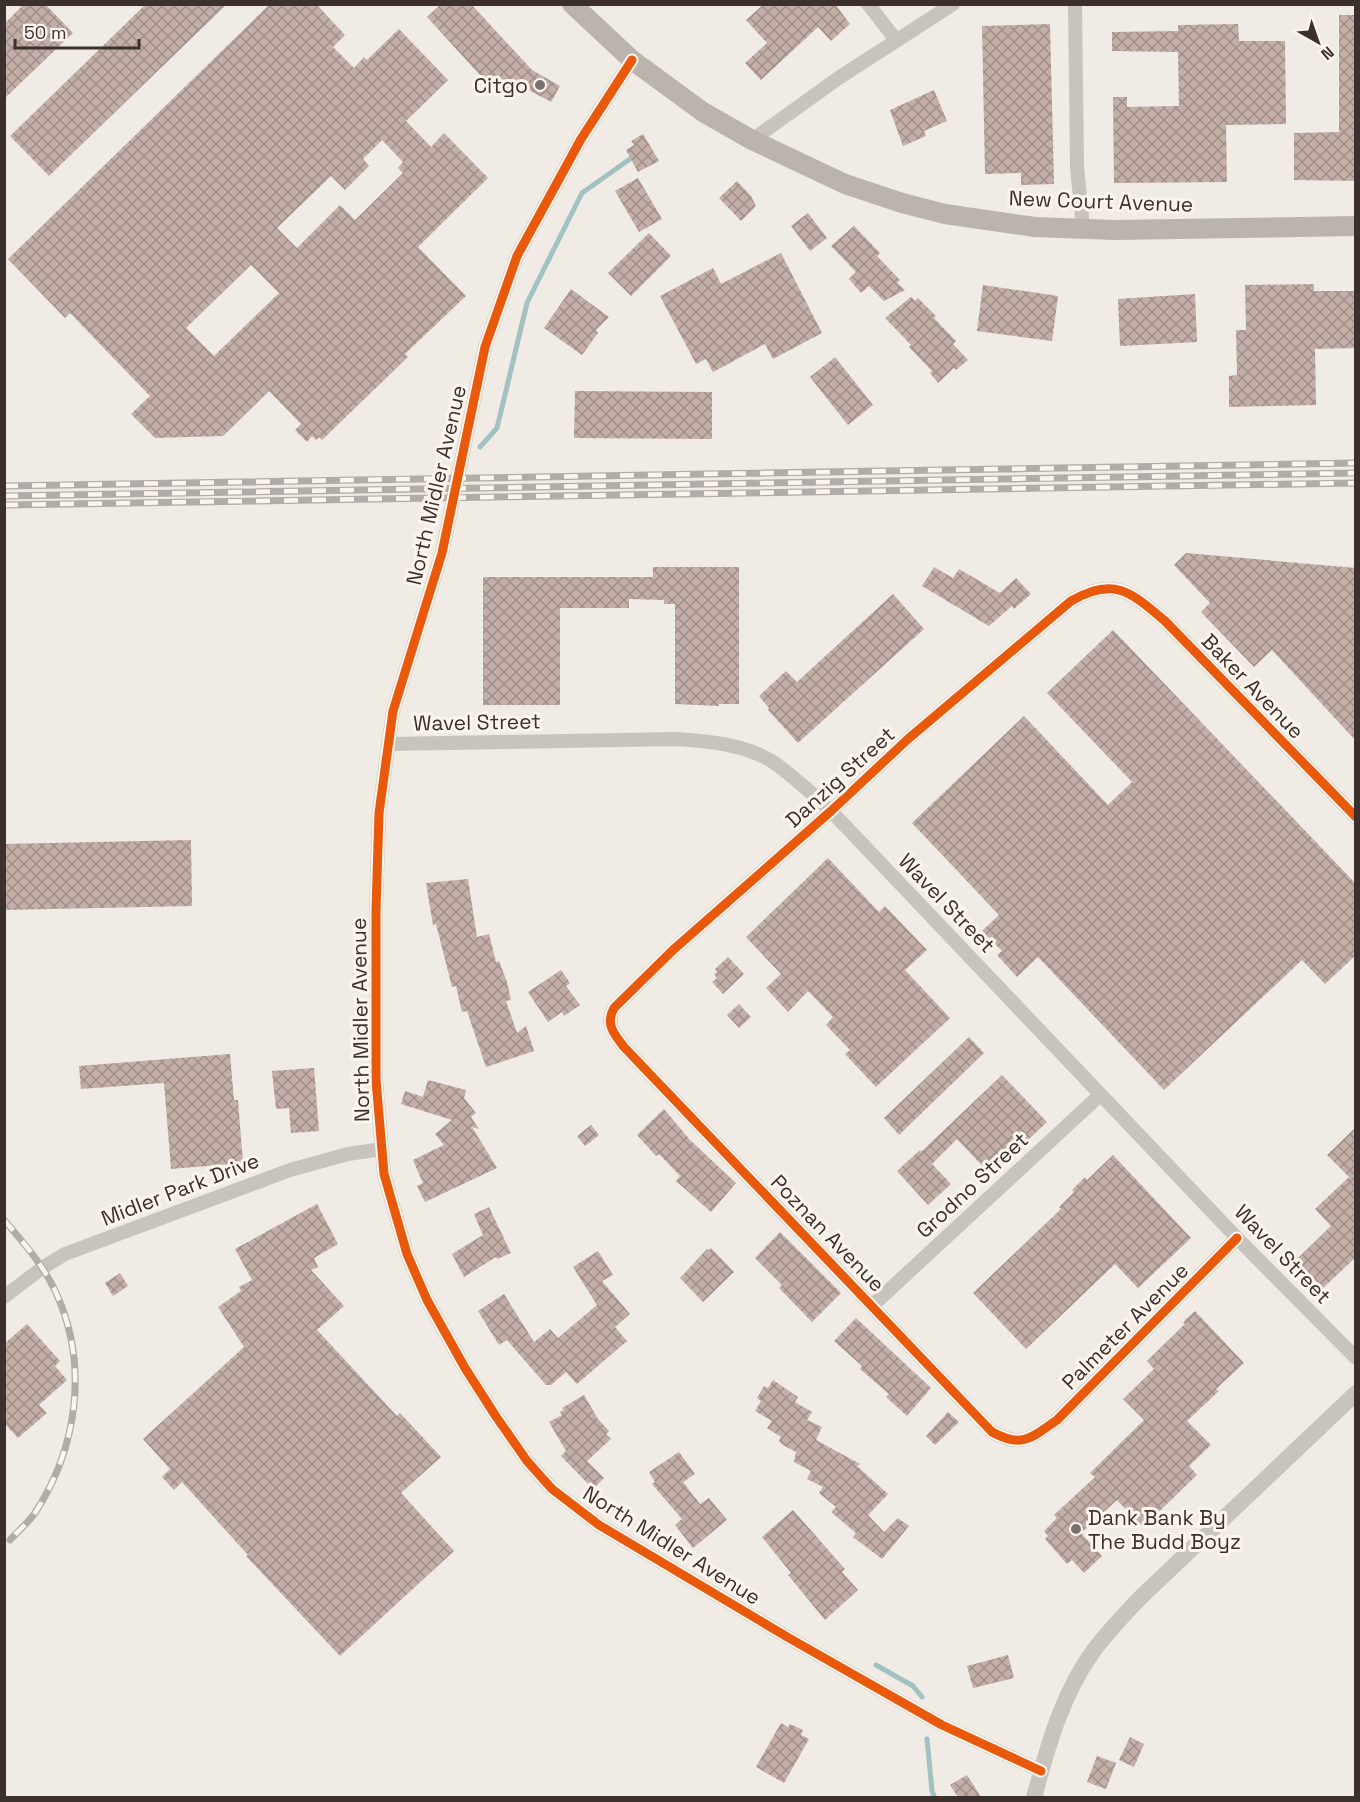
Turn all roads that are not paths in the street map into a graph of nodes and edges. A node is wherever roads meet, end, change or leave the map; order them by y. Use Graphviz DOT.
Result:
graph roads {
  1 [pos="572,4"];
  2 [pos="868,4"];
  3 [pos="953,4"];
  4 [pos="1076,4"];
  5 [pos="896,40"];
  6 [pos="632,60"];
  7 [pos="752,140"];
  8 [pos="1356,226"];
  9 [pos="1083,228"];
  10 [pos="1118,590"];
  11 [pos="388,744"];
  12 [pos="831,811"];
  13 [pos="1356,817"];
  14 [pos="610,1024"];
  15 [pos="1100,1095"];
  16 [pos="382,1149"];
  17 [pos="1237,1238"];
  18 [pos="4,1297"];
  19 [pos="873,1305"];
  20 [pos="1356,1358"];
  21 [pos="1356,1393"];
  22 [pos="1035,1436"];
  23 [pos="1041,1771"];
  24 [pos="1034,1797"];
  1 -- 6 [label="main road"];
  2 -- 5 [label="street"];
  3 -- 5 [label="street"];
  4 -- 9 [label="street"];
  5 -- 7 [label="street"];
  6 -- 7 [label="main road, New Court Avenue"];
  6 -- 11 [label="street, North Midler Avenue"];
  7 -- 9 [label="main road, New Court Avenue"];
  8 -- 9 [label="main road, New Court Avenue"];
  10 -- 12 [label="street, Danzig Street"];
  10 -- 13 [label="street, Baker Avenue"];
  11 -- 12 [label="street, Wavel Street"];
  11 -- 16 [label="street, North Midler Avenue"];
  12 -- 14 [label="street, Danzig Street"];
  12 -- 15 [label="street, Wavel Street"];
  14 -- 19 [label="street, Poznan Avenue"];
  15 -- 17 [label="street, Wavel Street"];
  15 -- 19 [label="street, Grodno Street"];
  16 -- 18 [label="street, Midler Park Drive"];
  16 -- 23 [label="street, North Midler Avenue"];
  17 -- 20 [label="street, Wavel Street"];
  17 -- 22 [label="street, Palmeter Avenue"];
  19 -- 22 [label="street, Poznan Avenue"];
  21 -- 23 [label="street"];
  23 -- 24 [label="street"];
}
